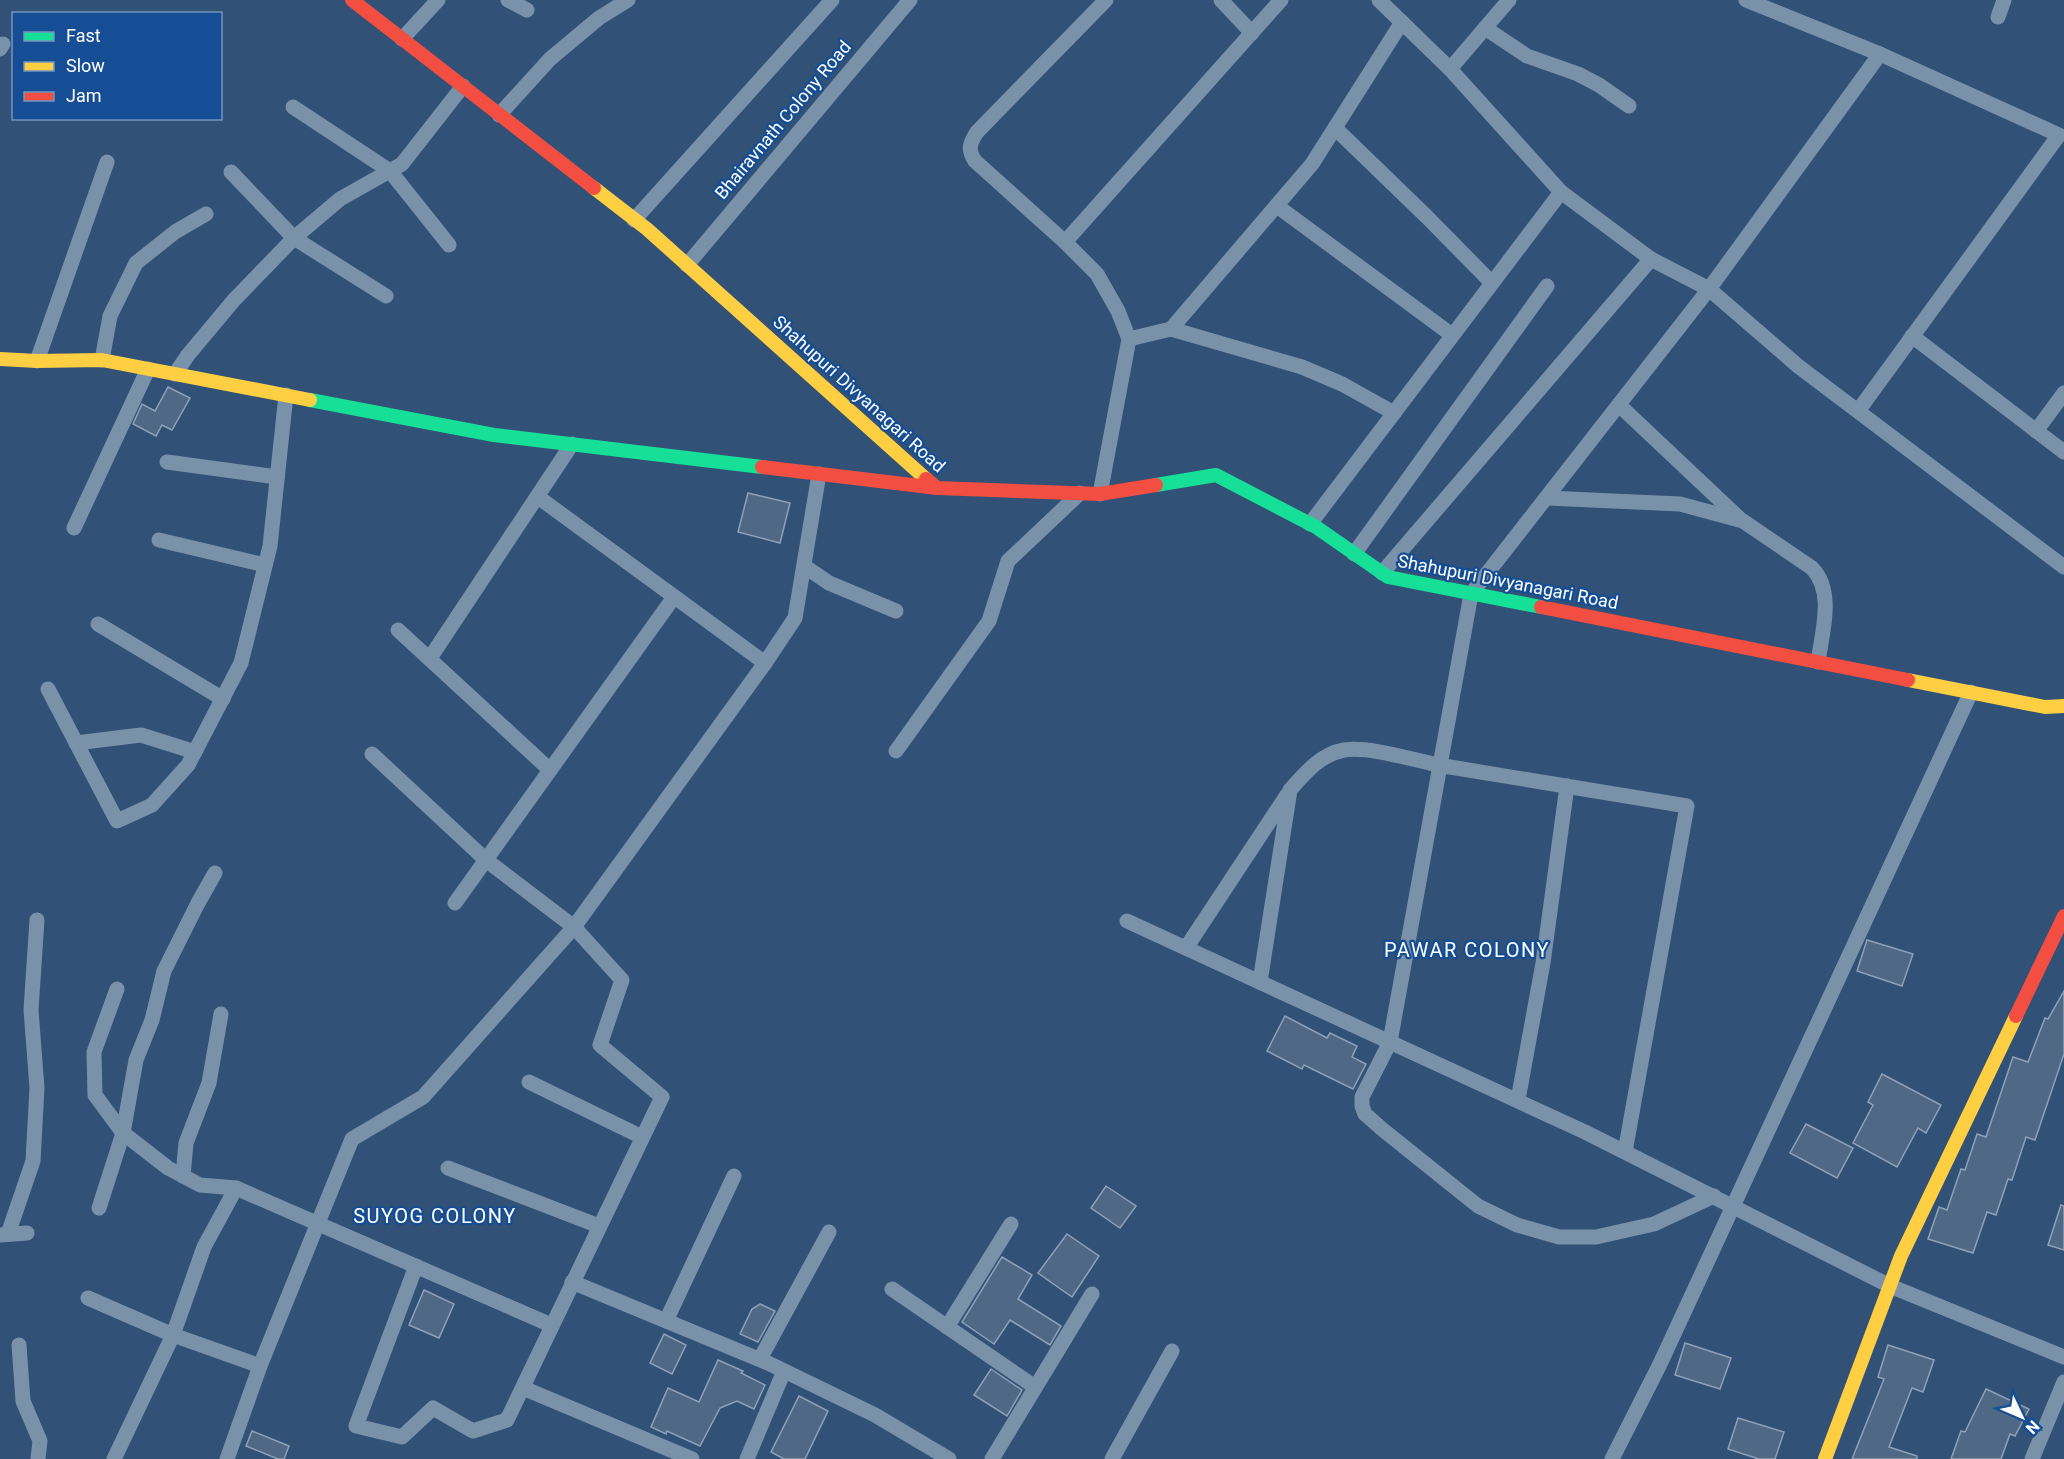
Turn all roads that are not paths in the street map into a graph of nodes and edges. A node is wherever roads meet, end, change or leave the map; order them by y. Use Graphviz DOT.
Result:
graph roads {
  1 [pos="352,0"];
  2 [pos="438,0"];
  3 [pos="508,0"];
  4 [pos="628,0"];
  5 [pos="832,0"];
  6 [pos="910,0"];
  7 [pos="1106,0"];
  8 [pos="1221,0"];
  9 [pos="1281,0"];
  10 [pos="1379,0"];
  11 [pos="1509,0"];
  12 [pos="1746,0"];
  13 [pos="2004,0"];
  14 [pos="527,10"];
  15 [pos="1998,17"];
  16 [pos="1402,22"];
  17 [pos="1485,27"];
  18 [pos="1252,33"];
  19 [pos="402,39"];
  20 [pos="1880,54"];
  21 [pos="1450,69"];
  22 [pos="463,86"];
  23 [pos="1629,106"];
  24 [pos="293,107"];
  25 [pos="499,115"];
  26 [pos="1335,128"];
  27 [pos="2061,129"];
  28 [pos="107,162"];
  29 [pos="390,171"];
  30 [pos="231,172"];
  31 [pos="1560,192"];
  32 [pos="1277,206"];
  33 [pos="206,214"];
  34 [pos="634,220"];
  35 [pos="294,238"];
  36 [pos="1065,242"];
  37 [pos="449,244"];
  38 [pos="1651,259"];
  39 [pos="687,265"];
  40 [pos="1492,283"];
  41 [pos="1547,286"];
  42 [pos="1709,289"];
  43 [pos="386,296"];
  44 [pos="1171,329"];
  45 [pos="1452,335"];
  46 [pos="1912,336"];
  47 [pos="1129,339"];
  48 [pos="0,359"];
  49 [pos="102,360"];
  50 [pos="37,361"];
  51 [pos="148,369"];
  52 [pos="175,374"];
  53 [pos="2064,393"];
  54 [pos="286,395"];
  55 [pos="1619,405"];
  56 [pos="1858,411"];
  57 [pos="1394,413"];
  58 [pos="2037,431"];
  59 [pos="572,444"];
  60 [pos="2064,452"];
  61 [pos="167,462"];
  62 [pos="819,474"];
  63 [pos="277,477"];
  64 [pos="937,488"];
  65 [pos="1080,493"];
  66 [pos="1100,494"];
  67 [pos="538,497"];
  68 [pos="1547,498"];
  69 [pos="1743,521"];
  70 [pos="1310,524"];
  71 [pos="74,528"];
  72 [pos="159,540"];
  73 [pos="1354,554"];
  74 [pos="265,566"];
  75 [pos="804,566"];
  76 [pos="2064,567"];
  77 [pos="1382,573"];
  78 [pos="1471,594"];
  79 [pos="674,597"];
  80 [pos="896,610"];
  81 [pos="98,624"];
  82 [pos="399,630"];
  83 [pos="430,658"];
  84 [pos="1818,662"];
  85 [pos="765,663"];
  86 [pos="48,689"];
  87 [pos="1971,692"];
  88 [pos="223,699"];
  89 [pos="2064,706"];
  90 [pos="76,743"];
  91 [pos="896,751"];
  92 [pos="195,752"];
  93 [pos="372,754"];
  94 [pos="1440,765"];
  95 [pos="550,770"];
  96 [pos="1567,786"];
  97 [pos="1290,790"];
  98 [pos="486,860"];
  99 [pos="215,873"];
  100 [pos="455,903"];
  101 [pos="2064,916"];
  102 [pos="37,920"];
  103 [pos="1127,921"];
  104 [pos="574,927"];
  105 [pos="1186,948"];
  106 [pos="1260,982"];
  107 [pos="117,988"];
  108 [pos="221,1014"];
  109 [pos="1390,1042"];
  110 [pos="529,1082"];
  111 [pos="1518,1101"];
  112 [pos="123,1133"];
  113 [pos="642,1137"];
  114 [pos="1625,1152"];
  115 [pos="448,1168"];
  116 [pos="183,1176"];
  117 [pos="734,1176"];
  118 [pos="236,1188"];
  119 [pos="1714,1196"];
  120 [pos="1733,1206"];
  121 [pos="99,1208"];
  122 [pos="318,1223"];
  123 [pos="1011,1224"];
  124 [pos="599,1226"];
  125 [pos="828,1232"];
  126 [pos="27,1233"];
  127 [pos="4,1235"];
  128 [pos="416,1266"];
  129 [pos="572,1282"];
  130 [pos="1890,1286"];
  131 [pos="892,1289"];
  132 [pos="1092,1294"];
  133 [pos="88,1298"];
  134 [pos="666,1320"];
  135 [pos="551,1325"];
  136 [pos="947,1327"];
  137 [pos="173,1335"];
  138 [pos="18,1345"];
  139 [pos="1172,1351"];
  140 [pos="2064,1357"];
  141 [pos="760,1359"];
  142 [pos="260,1366"];
  143 [pos="784,1371"];
  144 [pos="2064,1382"];
  145 [pos="1035,1387"];
  146 [pos="523,1388"];
  147 [pos="38,1459"];
  148 [pos="114,1459"];
  149 [pos="227,1459"];
  150 [pos="692,1459"];
  151 [pos="747,1459"];
  152 [pos="949,1459"];
  153 [pos="992,1459"];
  154 [pos="1112,1459"];
  155 [pos="1612,1459"];
  156 [pos="1825,1459"];
  157 [pos="2032,1459"];
  1 -- 19 [label="main road, Shahupuri Divyanagari Road"];
  2 -- 19 [label="street"];
  3 -- 14 [label="street"];
  4 -- 25 [label="street"];
  5 -- 34 [label="street"];
  6 -- 39 [label="street, Bhairavnath Colony Road"];
  7 -- 36 [label="street"];
  8 -- 18 [label="street"];
  9 -- 18 [label="street"];
  10 -- 16 [label="street"];
  11 -- 17 [label="street"];
  12 -- 20 [label="street"];
  13 -- 15 [label="street"];
  16 -- 21 [label="street"];
  16 -- 26 [label="street"];
  17 -- 21 [label="street"];
  17 -- 23 [label="street"];
  18 -- 36 [label="street"];
  19 -- 22 [label="main road, Shahupuri Divyanagari Road"];
  20 -- 27 [label="street"];
  20 -- 42 [label="street"];
  21 -- 31 [label="street"];
  22 -- 25 [label="main road, Shahupuri Divyanagari Road"];
  22 -- 29 [label="street"];
  24 -- 29 [label="street"];
  25 -- 34 [label="main road, Shahupuri Divyanagari Road"];
  26 -- 32 [label="street"];
  26 -- 40 [label="street"];
  27 -- 46 [label="street"];
  28 -- 50 [label="street"];
  29 -- 35 [label="street"];
  29 -- 37 [label="street"];
  30 -- 35 [label="street"];
  31 -- 38 [label="street"];
  31 -- 40 [label="street"];
  32 -- 44 [label="street"];
  32 -- 45 [label="street"];
  33 -- 49 [label="street"];
  34 -- 39 [label="main road, Shahupuri Divyanagari Road"];
  35 -- 43 [label="street"];
  35 -- 52 [label="street"];
  36 -- 47 [label="street"];
  38 -- 42 [label="street"];
  38 -- 77 [label="street"];
  39 -- 64 [label="main road, Shahupuri Divyanagari Road"];
  40 -- 45 [label="street"];
  41 -- 73 [label="street"];
  42 -- 55 [label="street"];
  42 -- 56 [label="street"];
  44 -- 47 [label="street"];
  44 -- 57 [label="street"];
  45 -- 57 [label="street"];
  46 -- 56 [label="street"];
  46 -- 58 [label="street"];
  47 -- 66 [label="street"];
  48 -- 50 [label="main road"];
  49 -- 50 [label="main road"];
  49 -- 51 [label="main road"];
  51 -- 52 [label="main road"];
  51 -- 71 [label="street"];
  52 -- 54 [label="main road"];
  53 -- 58 [label="street"];
  54 -- 59 [label="main road"];
  54 -- 63 [label="street"];
  55 -- 68 [label="street"];
  55 -- 69 [label="street"];
  56 -- 76 [label="street"];
  57 -- 70 [label="street"];
  58 -- 60 [label="street"];
  59 -- 62 [label="main road"];
  59 -- 67 [label="street"];
  61 -- 63 [label="street"];
  62 -- 64 [label="main road"];
  62 -- 75 [label="street"];
  63 -- 74 [label="street"];
  64 -- 65 [label="main road, Shahupuri Divyanagari Road"];
  65 -- 66 [label="main road, Shahupuri Divyanagari Road"];
  65 -- 91 [label="street"];
  66 -- 70 [label="main road, Shahupuri Divyanagari Road"];
  67 -- 79 [label="street"];
  67 -- 83 [label="street"];
  68 -- 69 [label="street"];
  68 -- 78 [label="street"];
  69 -- 84 [label="street"];
  70 -- 73 [label="main road, Shahupuri Divyanagari Road"];
  72 -- 74 [label="street"];
  73 -- 77 [label="main road, Shahupuri Divyanagari Road"];
  74 -- 88 [label="street"];
  75 -- 80 [label="street"];
  75 -- 85 [label="street"];
  77 -- 78 [label="main road, Shahupuri Divyanagari Road"];
  78 -- 84 [label="main road, Shahupuri Divyanagari Road"];
  78 -- 94 [label="street"];
  79 -- 85 [label="street"];
  79 -- 95 [label="street"];
  81 -- 88 [label="street"];
  82 -- 83 [label="street"];
  83 -- 95 [label="street"];
  84 -- 87 [label="main road, Shahupuri Divyanagari Road"];
  85 -- 104 [label="street"];
  86 -- 90 [label="street"];
  87 -- 89 [label="main road, Shahupuri Divyanagari Road"];
  87 -- 120 [label="street"];
  88 -- 92 [label="street"];
  90 -- 92 [label="street"];
  90 -- 92 [label="street"];
  93 -- 98 [label="street"];
  94 -- 96 [label="street"];
  94 -- 97 [label="street"];
  94 -- 109 [label="street"];
  95 -- 98 [label="street"];
  96 -- 111 [label="street"];
  96 -- 114 [label="street"];
  97 -- 105 [label="street"];
  97 -- 106 [label="street"];
  98 -- 100 [label="street"];
  98 -- 104 [label="street"];
  99 -- 112 [label="street"];
  101 -- 130 [label="main road"];
  102 -- 127 [label="street"];
  103 -- 105 [label="street"];
  104 -- 113 [label="street"];
  104 -- 122 [label="street"];
  105 -- 106 [label="street"];
  106 -- 109 [label="street"];
  107 -- 112 [label="street"];
  108 -- 116 [label="street"];
  109 -- 111 [label="street"];
  109 -- 119 [label="street"];
  110 -- 113 [label="street"];
  111 -- 114 [label="street"];
  112 -- 116 [label="street"];
  112 -- 121 [label="street"];
  113 -- 124 [label="street"];
  114 -- 119 [label="street"];
  115 -- 124 [label="street"];
  116 -- 118 [label="street"];
  117 -- 134 [label="street"];
  118 -- 122 [label="street"];
  118 -- 137 [label="street"];
  119 -- 120 [label="street"];
  120 -- 130 [label="street"];
  120 -- 155 [label="street"];
  122 -- 128 [label="street"];
  122 -- 142 [label="street"];
  123 -- 136 [label="street"];
  124 -- 129 [label="street"];
  125 -- 141 [label="street"];
  126 -- 127 [label="street"];
  128 -- 135 [label="street"];
  128 -- 146 [label="street"];
  129 -- 134 [label="street"];
  129 -- 135 [label="street"];
  130 -- 140 [label="street"];
  130 -- 156 [label="main road"];
  131 -- 136 [label="street"];
  132 -- 145 [label="street"];
  133 -- 137 [label="street"];
  134 -- 141 [label="street"];
  135 -- 146 [label="street"];
  136 -- 145 [label="street"];
  137 -- 142 [label="street"];
  137 -- 148 [label="street"];
  138 -- 147 [label="street"];
  139 -- 154 [label="street"];
  141 -- 143 [label="street"];
  142 -- 149 [label="street"];
  143 -- 151 [label="street"];
  143 -- 152 [label="street"];
  144 -- 157 [label="street"];
  145 -- 153 [label="street"];
  146 -- 150 [label="street"];
}
